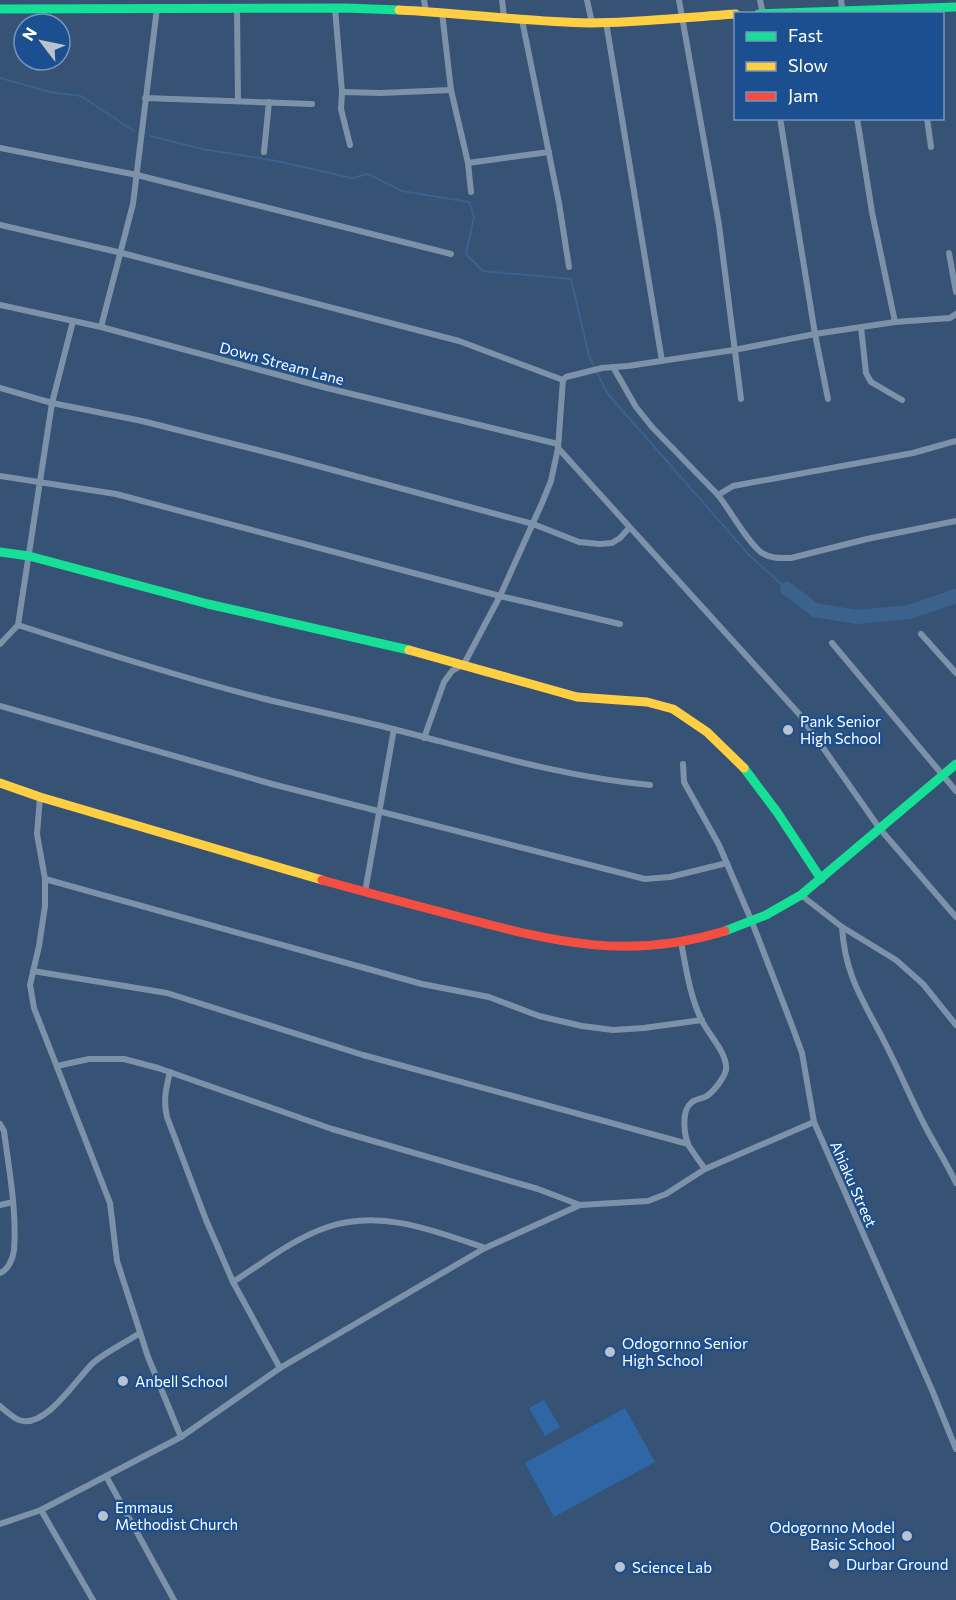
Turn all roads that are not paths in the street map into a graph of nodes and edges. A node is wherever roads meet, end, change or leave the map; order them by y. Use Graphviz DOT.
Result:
graph roads {
  1 [pos="424,0"];
  2 [pos="502,0"];
  3 [pos="586,0"];
  4 [pos="679,0"];
  5 [pos="107,4"];
  6 [pos="186,4"];
  7 [pos="265,4"];
  8 [pos="345,4"];
  9 [pos="24,5"];
  10 [pos="956,7"];
  11 [pos="157,8"];
  12 [pos="335,8"];
  13 [pos="842,8"];
  14 [pos="0,9"];
  15 [pos="237,9"];
  16 [pos="426,11"];
  17 [pos="913,11"];
  18 [pos="442,12"];
  19 [pos="777,12"];
  20 [pos="734,14"];
  21 [pos="504,17"];
  22 [pos="681,17"];
  23 [pos="522,20"];
  24 [pos="591,22"];
  25 [pos="606,22"];
  26 [pos="451,90"];
  27 [pos="342,92"];
  28 [pos="145,98"];
  29 [pos="238,101"];
  30 [pos="269,102"];
  31 [pos="312,104"];
  32 [pos="780,120"];
  33 [pos="857,120"];
  34 [pos="927,120"];
  35 [pos="350,145"];
  36 [pos="931,147"];
  37 [pos="0,148"];
  38 [pos="264,152"];
  39 [pos="549,152"];
  40 [pos="468,163"];
  41 [pos="137,175"];
  42 [pos="471,192"];
  43 [pos="0,225"];
  44 [pos="122,253"];
  45 [pos="949,253"];
  46 [pos="451,254"];
  47 [pos="569,267"];
  48 [pos="956,292"];
  49 [pos="0,305"];
  50 [pos="956,314"];
  51 [pos="73,321"];
  52 [pos="895,322"];
  53 [pos="101,327"];
  54 [pos="861,327"];
  55 [pos="815,334"];
  56 [pos="734,350"];
  57 [pos="662,360"];
  58 [pos="613,367"];
  59 [pos="563,380"];
  60 [pos="0,388"];
  61 [pos="741,399"];
  62 [pos="828,399"];
  63 [pos="902,400"];
  64 [pos="52,403"];
  65 [pos="956,441"];
  66 [pos="558,446"];
  67 [pos="0,476"];
  68 [pos="39,481"];
  69 [pos="718,495"];
  70 [pos="956,521"];
  71 [pos="533,524"];
  72 [pos="629,528"];
  73 [pos="0,552"];
  74 [pos="29,556"];
  75 [pos="500,596"];
  76 [pos="620,624"];
  77 [pos="18,625"];
  78 [pos="921,634"];
  79 [pos="832,643"];
  80 [pos="0,645"];
  81 [pos="464,664"];
  82 [pos="956,673"];
  83 [pos="0,706"];
  84 [pos="394,729"];
  85 [pos="424,738"];
  86 [pos="683,764"];
  87 [pos="956,764"];
  88 [pos="943,775"];
  89 [pos="0,783"];
  90 [pos="650,785"];
  91 [pos="956,791"];
  92 [pos="40,797"];
  93 [pos="378,812"];
  94 [pos="880,829"];
  95 [pos="727,863"];
  96 [pos="45,879"];
  97 [pos="821,879"];
  98 [pos="365,892"];
  99 [pos="801,896"];
  100 [pos="956,917"];
  101 [pos="752,922"];
  102 [pos="843,927"];
  103 [pos="681,942"];
  104 [pos="33,971"];
  105 [pos="702,1020"];
  106 [pos="956,1025"];
  107 [pos="57,1066"];
  108 [pos="170,1072"];
  109 [pos="814,1122"];
  110 [pos="0,1124"];
  111 [pos="688,1144"];
  112 [pos="705,1169"];
  113 [pos="956,1184"];
  114 [pos="13,1202"];
  115 [pos="0,1205"];
  116 [pos="580,1205"];
  117 [pos="485,1248"];
  118 [pos="0,1273"];
  119 [pos="232,1282"];
  120 [pos="140,1333"];
  121 [pos="280,1368"];
  122 [pos="0,1406"];
  123 [pos="181,1437"];
  124 [pos="956,1449"];
  125 [pos="106,1476"];
  126 [pos="40,1510"];
  127 [pos="0,1524"];
  128 [pos="93,1600"];
  129 [pos="174,1600"];
  1 -- 16 [label="street"];
  2 -- 21 [label="street"];
  3 -- 24 [label="street"];
  4 -- 22 [label="street"];
  5 -- 9 [label="street"];
  5 -- 11 [label="street"];
  6 -- 11 [label="street"];
  6 -- 15 [label="street"];
  7 -- 12 [label="street"];
  7 -- 15 [label="street"];
  8 -- 12 [label="street"];
  8 -- 16 [label="street"];
  9 -- 14 [label="street"];
  10 -- 17 [label="street"];
  11 -- 28 [label="street"];
  12 -- 27 [label="street"];
  13 -- 17 [label="street"];
  13 -- 19 [label="street"];
  15 -- 29 [label="street"];
  16 -- 18 [label="street"];
  18 -- 21 [label="street"];
  18 -- 26 [label="street"];
  20 -- 22 [label="street"];
  21 -- 23 [label="street"];
  22 -- 25 [label="street"];
  22 -- 56 [label="street"];
  23 -- 24 [label="street"];
  23 -- 39 [label="street"];
  24 -- 25 [label="street"];
  25 -- 57 [label="street"];
  26 -- 27 [label="street"];
  26 -- 40 [label="street"];
  27 -- 35 [label="street"];
  28 -- 29 [label="street"];
  28 -- 41 [label="street"];
  29 -- 30 [label="street"];
  30 -- 31 [label="street"];
  30 -- 38 [label="street"];
  32 -- 55 [label="street"];
  33 -- 52 [label="street"];
  34 -- 36 [label="street"];
  37 -- 41 [label="street"];
  39 -- 40 [label="street"];
  39 -- 47 [label="street"];
  40 -- 42 [label="street"];
  41 -- 44 [label="street"];
  41 -- 46 [label="street"];
  43 -- 44 [label="street"];
  44 -- 53 [label="street"];
  44 -- 59 [label="street"];
  45 -- 48 [label="street"];
  49 -- 51 [label="street, Down Stream Lane"];
  50 -- 52 [label="street"];
  51 -- 53 [label="street, Down Stream Lane"];
  51 -- 64 [label="street"];
  52 -- 54 [label="street"];
  53 -- 66 [label="street, Down Stream Lane"];
  54 -- 55 [label="street"];
  54 -- 63 [label="street"];
  55 -- 56 [label="street"];
  55 -- 62 [label="street"];
  56 -- 57 [label="street"];
  56 -- 61 [label="street"];
  57 -- 58 [label="street"];
  58 -- 59 [label="street"];
  58 -- 69 [label="street"];
  59 -- 66 [label="street"];
  60 -- 64 [label="street"];
  64 -- 68 [label="street"];
  64 -- 71 [label="street"];
  65 -- 69 [label="street"];
  66 -- 71 [label="street"];
  66 -- 72 [label="street"];
  67 -- 68 [label="street"];
  68 -- 74 [label="street"];
  68 -- 75 [label="street"];
  69 -- 70 [label="street"];
  71 -- 72 [label="street"];
  71 -- 75 [label="street"];
  72 -- 94 [label="street"];
  73 -- 74 [label="street"];
  74 -- 77 [label="street"];
  74 -- 81 [label="street"];
  75 -- 76 [label="street"];
  75 -- 81 [label="street"];
  77 -- 80 [label="street"];
  77 -- 84 [label="street"];
  78 -- 82 [label="street"];
  79 -- 88 [label="street"];
  81 -- 85 [label="street"];
  81 -- 97 [label="street"];
  83 -- 93 [label="street"];
  84 -- 85 [label="street"];
  84 -- 93 [label="street"];
  85 -- 90 [label="street"];
  86 -- 95 [label="street, Ahiaku Street"];
  87 -- 88 [label="street"];
  88 -- 91 [label="street"];
  88 -- 94 [label="street"];
  89 -- 92 [label="street"];
  92 -- 96 [label="street"];
  92 -- 98 [label="street"];
  93 -- 95 [label="street"];
  93 -- 98 [label="street"];
  94 -- 97 [label="street"];
  94 -- 100 [label="street"];
  95 -- 101 [label="street, Ahiaku Street"];
  96 -- 104 [label="street"];
  96 -- 105 [label="street"];
  97 -- 99 [label="street"];
  98 -- 103 [label="street"];
  99 -- 101 [label="street"];
  99 -- 102 [label="street"];
  101 -- 103 [label="street"];
  101 -- 109 [label="street, Ahiaku Street"];
  102 -- 106 [label="street"];
  102 -- 113 [label="street"];
  103 -- 105 [label="street"];
  104 -- 107 [label="street"];
  104 -- 111 [label="street"];
  105 -- 111 [label="street"];
  107 -- 108 [label="street"];
  107 -- 120 [label="street"];
  108 -- 116 [label="street"];
  108 -- 119 [label="street"];
  109 -- 112 [label="street"];
  109 -- 124 [label="street, Ahiaku Street"];
  110 -- 114 [label="street"];
  111 -- 112 [label="street"];
  112 -- 116 [label="street"];
  114 -- 115 [label="street"];
  114 -- 118 [label="street"];
  116 -- 117 [label="street"];
  117 -- 119 [label="street"];
  117 -- 121 [label="street"];
  119 -- 121 [label="street"];
  120 -- 122 [label="street"];
  120 -- 123 [label="street"];
  121 -- 123 [label="street"];
  123 -- 125 [label="street"];
  125 -- 126 [label="street"];
  125 -- 129 [label="street"];
  126 -- 127 [label="street"];
  126 -- 128 [label="street"];
}
